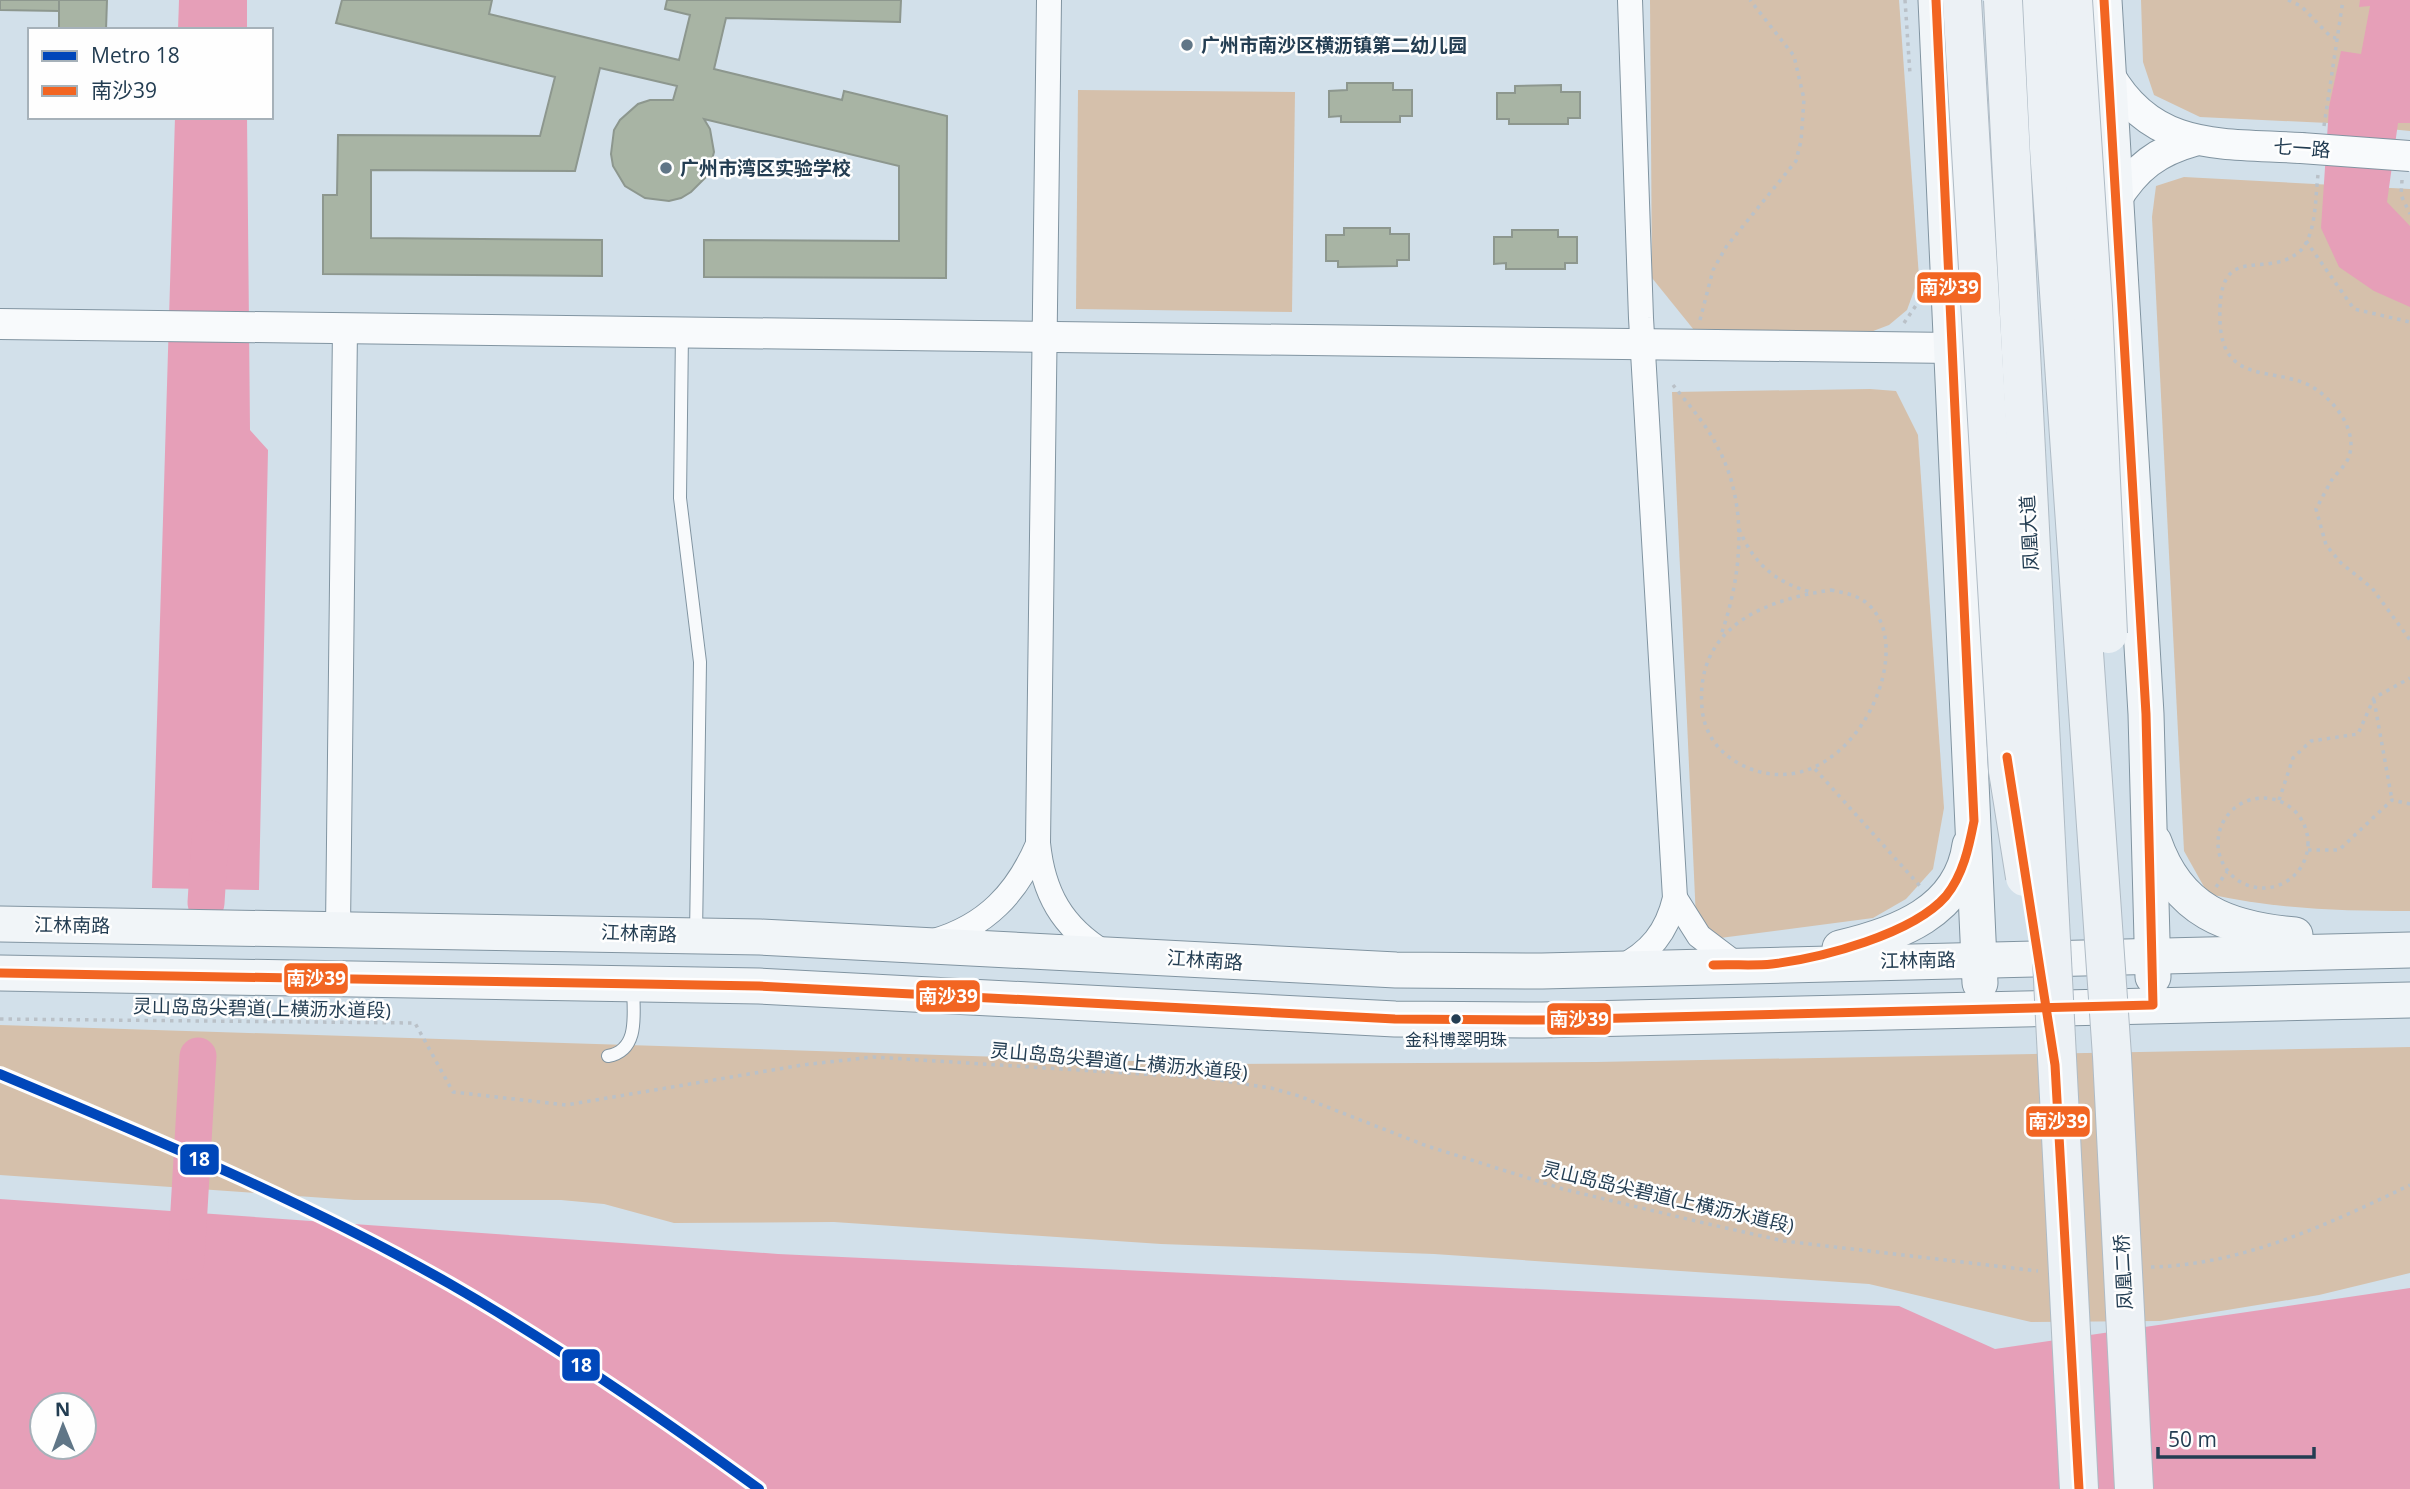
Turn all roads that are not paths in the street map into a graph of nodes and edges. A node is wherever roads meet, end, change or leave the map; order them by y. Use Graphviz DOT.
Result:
graph roads {
  1 [pos="1049,0"];
  2 [pos="1630,0"];
  3 [pos="1936,0"];
  4 [pos="1962,0"];
  5 [pos="2003,0"];
  6 [pos="2042,0"];
  7 [pos="2073,0"];
  8 [pos="2104,0"];
  9 [pos="2109,74"];
  10 [pos="2194,141"];
  11 [pos="2410,156"];
  12 [pos="2116,200"];
  13 [pos="0,324"];
  14 [pos="345,328"];
  15 [pos="682,332"];
  16 [pos="1045,337"];
  17 [pos="1643,344"];
  18 [pos="1953,348"];
  19 [pos="1974,821"];
  20 [pos="2150,834"];
  21 [pos="1038,843"];
  22 [pos="1675,898"];
  23 [pos="0,924"];
  24 [pos="338,928"];
  25 [pos="696,935"];
  26 [pos="924,944"];
  27 [pos="2410,944"];
  28 [pos="2410,950"];
  29 [pos="1107,954"];
  30 [pos="2152,956"];
  31 [pos="1979,959"];
  32 [pos="1776,963"];
  33 [pos="1736,964"];
  34 [pos="1619,968"];
  35 [pos="0,973"];
  36 [pos="633,984"];
  37 [pos="2410,1000"];
  38 [pos="2153,1005"];
  39 [pos="1981,1008"];
  40 [pos="608,1056"];
  41 [pos="2112,1056"];
  42 [pos="2055,1065"];
  43 [pos="2079,1489"];
  44 [pos="2134,1489"];
  1 -- 16 [label="street"];
  2 -- 17 [label="street"];
  3 -- 18 [label="main road"];
  4 -- 42 [label="main road, bridge"];
  5 -- 42 [label="main road, 凤凰大道, bridge"];
  6 -- 41 [label="main road, bridge"];
  7 -- 41 [label="main road, bridge"];
  8 -- 9 [label="main road"];
  9 -- 10 [label="street"];
  9 -- 12 [label="main road"];
  10 -- 11 [label="street, 七一路, bridge"];
  10 -- 12 [label="street"];
  12 -- 20 [label="main road"];
  13 -- 14 [label="street"];
  14 -- 15 [label="street"];
  14 -- 24 [label="street"];
  15 -- 16 [label="street"];
  15 -- 25 [label="lane"];
  16 -- 17 [label="street"];
  16 -- 21 [label="street"];
  17 -- 18 [label="street"];
  17 -- 22 [label="street"];
  18 -- 19 [label="main road"];
  19 -- 31 [label="main road"];
  19 -- 32 [label="main road"];
  20 -- 27 [label="main road"];
  20 -- 30 [label="main road"];
  21 -- 26 [label="street"];
  21 -- 29 [label="street"];
  22 -- 33 [label="street"];
  22 -- 34 [label="street"];
  23 -- 24 [label="main road, 江林南路"];
  24 -- 25 [label="main road, 江林南路"];
  25 -- 26 [label="main road, 江林南路"];
  26 -- 29 [label="main road, 江林南路"];
  28 -- 30 [label="main road, 江林南路"];
  29 -- 34 [label="main road, 江林南路"];
  30 -- 31 [label="main road, 江林南路"];
  30 -- 38 [label="main road"];
  31 -- 32 [label="main road, 江林南路"];
  31 -- 39 [label="main road"];
  32 -- 33 [label="main road, 江林南路"];
  33 -- 34 [label="main road, 江林南路"];
  35 -- 36 [label="main road"];
  36 -- 39 [label="main road"];
  36 -- 40 [label="lane"];
  37 -- 38 [label="main road"];
  38 -- 39 [label="main road"];
  41 -- 44 [label="main road, 凤凰二桥, bridge"];
  42 -- 43 [label="main road, bridge"];
}
